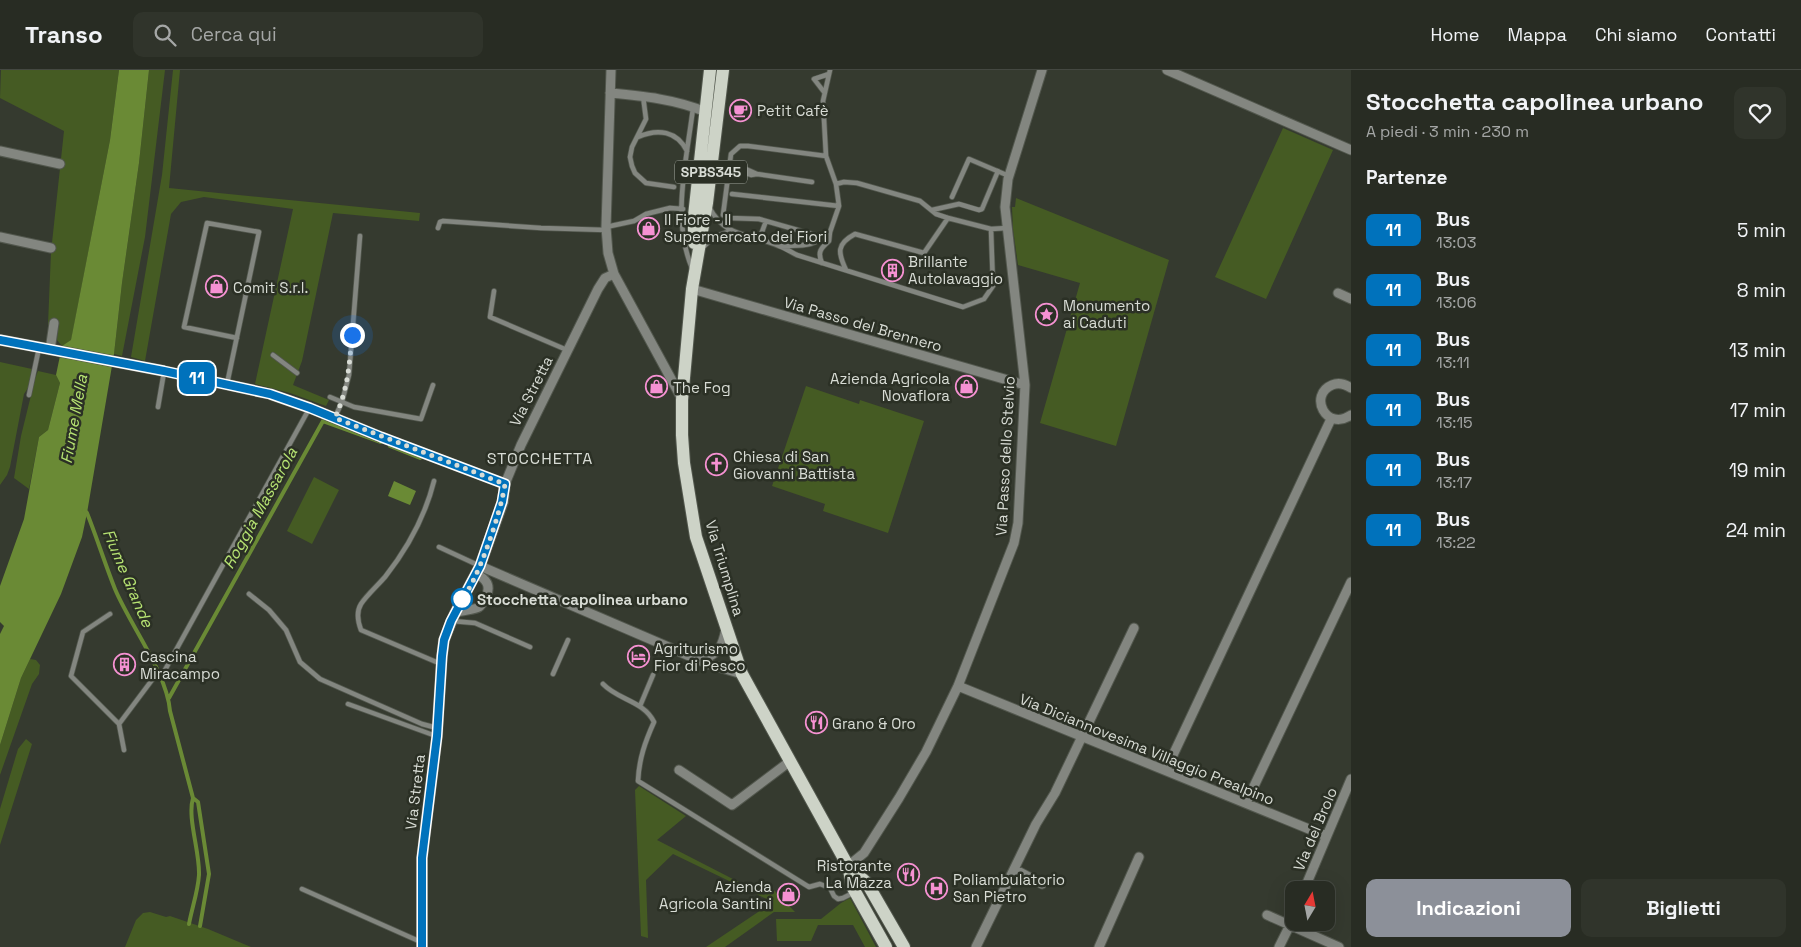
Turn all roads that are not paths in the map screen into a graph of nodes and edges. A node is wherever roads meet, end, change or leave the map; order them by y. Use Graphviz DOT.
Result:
graph roads {
  1 [pos="611,70"];
  2 [pos="710,70"];
  3 [pos="723,70"];
  4 [pos="1042,70"];
  5 [pos="1167,70"];
  6 [pos="829,72"];
  7 [pos="824,92"];
  8 [pos="610,94"];
  9 [pos="643,96"];
  10 [pos="694,107"];
  11 [pos="706,112"];
  12 [pos="638,138"];
  13 [pos="0,150"];
  14 [pos="1351,150"];
  15 [pos="688,152"];
  16 [pos="826,156"];
  17 [pos="60,164"];
  18 [pos="730,164"];
  19 [pos="998,171"];
  20 [pos="1010,176"];
  21 [pos="812,182"];
  22 [pos="836,184"];
  23 [pos="674,187"];
  24 [pos="732,194"];
  25 [pos="952,197"];
  26 [pos="707,203"];
  27 [pos="839,206"];
  28 [pos="682,209"];
  29 [pos="932,210"];
  30 [pos="948,218"];
  31 [pos="766,221"];
  32 [pos="438,228"];
  33 [pos="1008,228"];
  34 [pos="606,229"];
  35 [pos="991,229"];
  36 [pos="730,231"];
  37 [pos="830,232"];
  38 [pos="815,235"];
  39 [pos="360,236"];
  40 [pos="0,237"];
  41 [pos="759,240"];
  42 [pos="779,246"];
  43 [pos="51,248"];
  44 [pos="699,251"];
  45 [pos="822,263"];
  46 [pos="846,270"];
  47 [pos="694,273"];
  48 [pos="614,274"];
  49 [pos="692,289"];
  50 [pos="494,291"];
  51 [pos="1338,293"];
  52 [pos="1351,299"];
  53 [pos="54,323"];
  54 [pos="237,338"];
  55 [pos="0,340"];
  56 [pos="39,348"];
  57 [pos="55,350"];
  58 [pos="569,351"];
  59 [pos="273,355"];
  60 [pos="164,371"];
  61 [pos="297,374"];
  62 [pos="1351,376"];
  63 [pos="227,384"];
  64 [pos="433,385"];
  65 [pos="1025,385"];
  66 [pos="1349,387"];
  67 [pos="29,395"];
  68 [pos="330,397"];
  69 [pos="682,400"];
  70 [pos="342,402"];
  71 [pos="158,407"];
  72 [pos="310,408"];
  73 [pos="335,418"];
  74 [pos="1331,419"];
  75 [pos="1349,420"];
  76 [pos="434,481"];
  77 [pos="505,484"];
  78 [pos="439,547"];
  79 [pos="478,570"];
  80 [pos="1351,582"];
  81 [pos="249,594"];
  82 [pos="110,614"];
  83 [pos="453,617"];
  84 [pos="726,628"];
  85 [pos="1134,628"];
  86 [pos="568,640"];
  87 [pos="530,647"];
  88 [pos="700,661"];
  89 [pos="441,664"];
  90 [pos="553,674"];
  91 [pos="742,674"];
  92 [pos="653,675"];
  93 [pos="603,684"];
  94 [pos="958,686"];
  95 [pos="348,704"];
  96 [pos="640,706"];
  97 [pos="118,724"];
  98 [pos="437,732"];
  99 [pos="1080,737"];
  100 [pos="124,750"];
  101 [pos="789,762"];
  102 [pos="679,770"];
  103 [pos="1166,770"];
  104 [pos="1351,779"];
  105 [pos="1246,803"];
  106 [pos="1326,836"];
  107 [pos="1139,857"];
  108 [pos="848,866"];
  109 [pos="1014,870"];
  110 [pos="1308,881"];
  111 [pos="1042,884"];
  112 [pos="302,889"];
  113 [pos="855,891"];
  114 [pos="1267,915"];
  115 [pos="1285,919"];
  116 [pos="1287,931"];
  117 [pos="1310,931"];
  118 [pos="422,945"];
  119 [pos="886,947"];
  120 [pos="904,947"];
  121 [pos="976,947"];
  122 [pos="1099,947"];
  123 [pos="1279,947"];
  124 [pos="1339,947"];
  1 -- 8 [label="street"];
  2 -- 11 [label="main road, SPBS345"];
  3 -- 26 [label="main road, SPBS345"];
  4 -- 20 [label="street, Via Passo dello Stelvio"];
  5 -- 14 [label="street"];
  6 -- 7 [label="lane"];
  6 -- 7 [label="lane"];
  7 -- 16 [label="lane"];
  8 -- 9 [label="street"];
  8 -- 34 [label="street"];
  9 -- 10 [label="street"];
  9 -- 12 [label="lane"];
  10 -- 11 [label="street"];
  10 -- 15 [label="lane"];
  11 -- 47 [label="main road, SPBS345"];
  12 -- 15 [label="lane"];
  12 -- 23 [label="lane"];
  13 -- 17 [label="street"];
  15 -- 28 [label="lane"];
  16 -- 18 [label="lane"];
  16 -- 22 [label="lane"];
  18 -- 21 [label="lane"];
  18 -- 31 [label="lane"];
  19 -- 20 [label="lane"];
  19 -- 25 [label="lane"];
  19 -- 29 [label="lane"];
  20 -- 33 [label="street, Via Passo dello Stelvio"];
  22 -- 27 [label="lane"];
  22 -- 29 [label="lane"];
  24 -- 27 [label="lane"];
  26 -- 36 [label="lane"];
  26 -- 44 [label="main road, SPBS345"];
  27 -- 37 [label="lane"];
  28 -- 34 [label="lane"];
  28 -- 47 [label="lane"];
  29 -- 30 [label="lane"];
  30 -- 35 [label="lane"];
  30 -- 46 [label="lane"];
  31 -- 38 [label="lane"];
  31 -- 41 [label="lane"];
  32 -- 34 [label="lane"];
  33 -- 35 [label="lane"];
  33 -- 65 [label="street, Via Passo dello Stelvio"];
  34 -- 48 [label="street"];
  35 -- 46 [label="lane"];
  36 -- 41 [label="lane"];
  36 -- 44 [label="lane"];
  37 -- 42 [label="lane"];
  37 -- 45 [label="lane"];
  39 -- 70 [label="lane"];
  40 -- 43 [label="street"];
  41 -- 42 [label="lane"];
  42 -- 45 [label="lane"];
  44 -- 47 [label="main road, SPBS345"];
  45 -- 46 [label="lane"];
  47 -- 49 [label="main road, SPBS345"];
  48 -- 58 [label="street, Via Stretta"];
  48 -- 69 [label="street, Via Triumplina"];
  49 -- 65 [label="street, Via Passo del Brennero"];
  49 -- 69 [label="main road, Via Triumplina"];
  50 -- 58 [label="lane"];
  51 -- 52 [label="street"];
  53 -- 57 [label="street"];
  54 -- 54 [label="lane"];
  54 -- 63 [label="lane"];
  55 -- 56 [label="street"];
  56 -- 57 [label="street"];
  56 -- 67 [label="lane"];
  57 -- 60 [label="street"];
  58 -- 77 [label="street, Via Stretta"];
  59 -- 61 [label="lane"];
  60 -- 63 [label="street"];
  60 -- 71 [label="lane"];
  62 -- 66 [label="street"];
  63 -- 72 [label="street"];
  64 -- 70 [label="lane"];
  65 -- 94 [label="street, Via Passo dello Stelvio"];
  66 -- 74 [label="street"];
  68 -- 70 [label="lane"];
  69 -- 84 [label="main road, Via Triumplina"];
  70 -- 73 [label="lane"];
  72 -- 73 [label="street"];
  72 -- 97 [label="lane"];
  73 -- 77 [label="street"];
  74 -- 75 [label="street"];
  74 -- 103 [label="street"];
  76 -- 89 [label="lane"];
  77 -- 79 [label="street, Via Stretta"];
  78 -- 79 [label="lane"];
  79 -- 83 [label="street, Via Stretta"];
  79 -- 83 [label="street"];
  79 -- 88 [label="street"];
  80 -- 105 [label="street"];
  81 -- 98 [label="lane"];
  82 -- 97 [label="lane"];
  83 -- 87 [label="lane"];
  83 -- 89 [label="street, Via Stretta"];
  84 -- 88 [label="street"];
  84 -- 91 [label="main road, Via Triumplina"];
  85 -- 99 [label="street"];
  86 -- 90 [label="lane"];
  88 -- 91 [label="street"];
  89 -- 98 [label="street, Via Stretta"];
  91 -- 101 [label="main road, Via Triumplina"];
  92 -- 96 [label="lane"];
  93 -- 96 [label="lane"];
  94 -- 99 [label="street, Via Diciannovesima Villaggio Prealpino"];
  94 -- 108 [label="street, Via Passo dello Stelvio"];
  95 -- 98 [label="lane"];
  96 -- 113 [label="lane"];
  97 -- 100 [label="lane"];
  98 -- 118 [label="street, Via Stretta"];
  99 -- 103 [label="street, Via Diciannovesima Villaggio Prealpino"];
  99 -- 109 [label="street"];
  101 -- 102 [label="street"];
  101 -- 108 [label="main road, Via Triumplina"];
  103 -- 105 [label="street, Via Diciannovesima Villaggio Prealpino"];
  104 -- 106 [label="street, Via del Brolo"];
  105 -- 106 [label="street, Via Diciannovesima Villaggio Prealpino"];
  106 -- 110 [label="street, Via del Brolo"];
  107 -- 122 [label="street"];
  108 -- 113 [label="main road, Via Triumplina"];
  108 -- 120 [label="main road, Via Triumplina"];
  109 -- 111 [label="street"];
  109 -- 121 [label="street"];
  112 -- 118 [label="lane"];
  113 -- 119 [label="main road, Via Triumplina"];
  114 -- 115 [label="street"];
  116 -- 123 [label="street"];
  117 -- 124 [label="street"];
}
